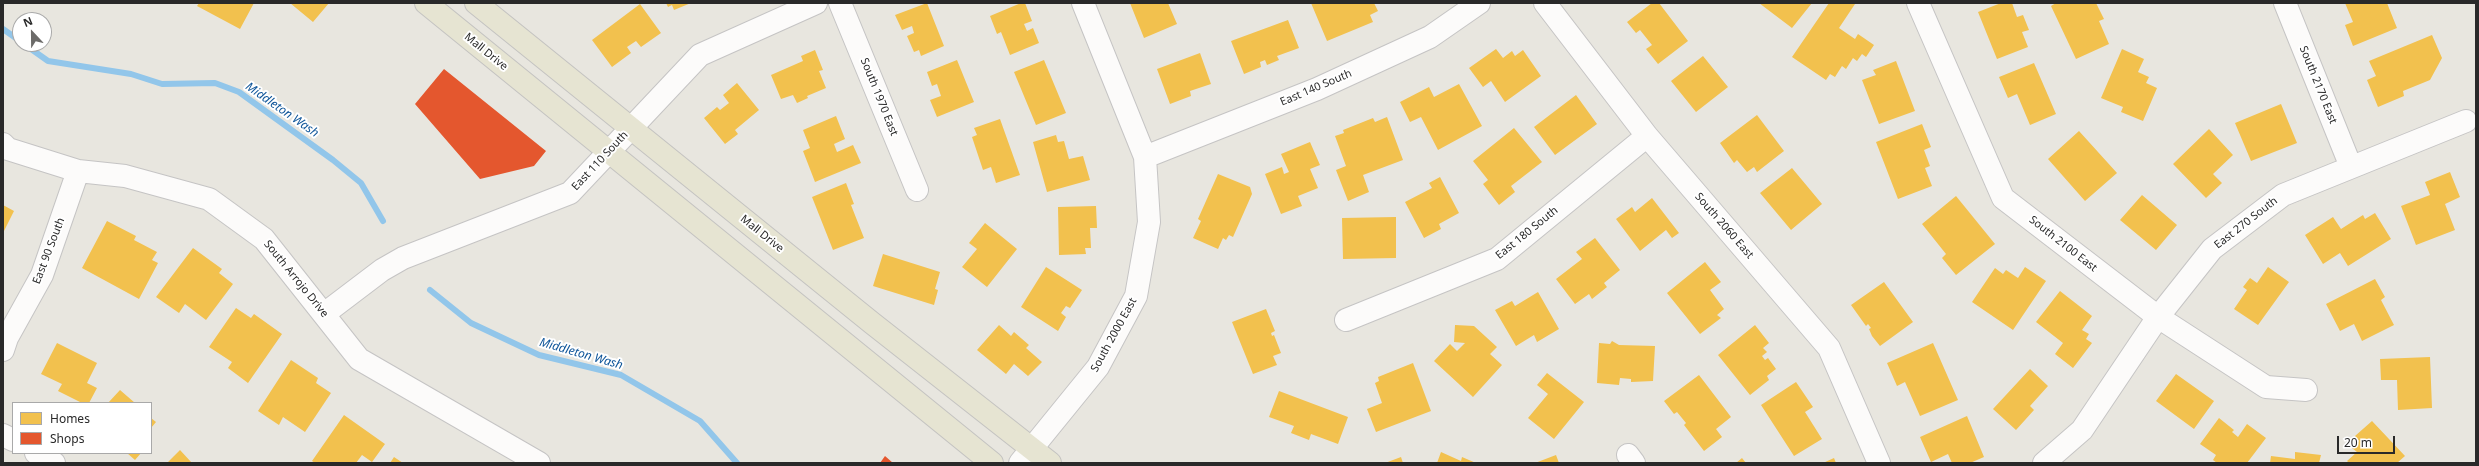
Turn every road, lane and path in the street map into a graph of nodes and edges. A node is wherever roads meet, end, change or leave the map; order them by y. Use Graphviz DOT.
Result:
graph roads {
  1 [pos="426,3"];
  2 [pos="476,3"];
  3 [pos="816,3"];
  4 [pos="840,3"];
  5 [pos="1083,3"];
  6 [pos="1479,3"];
  7 [pos="1545,3"];
  8 [pos="1918,3"];
  9 [pos="2285,3"];
  10 [pos="2466,121"];
  11 [pos="630,129"];
  12 [pos="1647,136"];
  13 [pos="3,144"];
  14 [pos="608,152"];
  15 [pos="1145,157"];
  16 [pos="2351,167"];
  17 [pos="78,171"];
  18 [pos="918,190"];
  19 [pos="324,314"];
  20 [pos="2158,317"];
  21 [pos="1346,320"];
  22 [pos="3,350"];
  23 [pos="2306,390"];
  24 [pos="3,435"];
  25 [pos="12,440"];
  26 [pos="38,454"];
  27 [pos="1026,455"];
  28 [pos="54,463"];
  29 [pos="540,463"];
  30 [pos="992,463"];
  31 [pos="1050,463"];
  32 [pos="1879,463"];
  33 [pos="2044,463"];
  1 -- 14 [label="main road, Mall Drive"];
  2 -- 11 [label="main road, Mall Drive"];
  3 -- 11 [label="street, East 110 South"];
  4 -- 18 [label="street, South 1970 East"];
  5 -- 15 [label="street, South 2000 East"];
  6 -- 15 [label="street, East 140 South"];
  7 -- 12 [label="street, South 2060 East"];
  8 -- 20 [label="street, South 2100 East"];
  9 -- 16 [label="street, South 2170 East"];
  10 -- 16 [label="street, East 270 South"];
  11 -- 14 [label="street, East 110 South"];
  11 -- 27 [label="main road, Mall Drive"];
  12 -- 21 [label="street, East 180 South"];
  12 -- 32 [label="street, South 2060 East"];
  13 -- 17 [label="street, South Arrojo Drive"];
  14 -- 19 [label="street, East 110 South"];
  14 -- 30 [label="main road, Mall Drive"];
  15 -- 27 [label="street, South 2000 East"];
  16 -- 20 [label="street, East 270 South"];
  17 -- 19 [label="street, South Arrojo Drive"];
  17 -- 22 [label="street, East 90 South"];
  19 -- 29 [label="street, South Arrojo Drive"];
  20 -- 23 [label="street, South 2100 East"];
  20 -- 33 [label="street, East 270 South"];
  24 -- 25 [label="street"];
  26 -- 28 [label="street"];
  27 -- 31 [label="main road, Mall Drive"];
}
